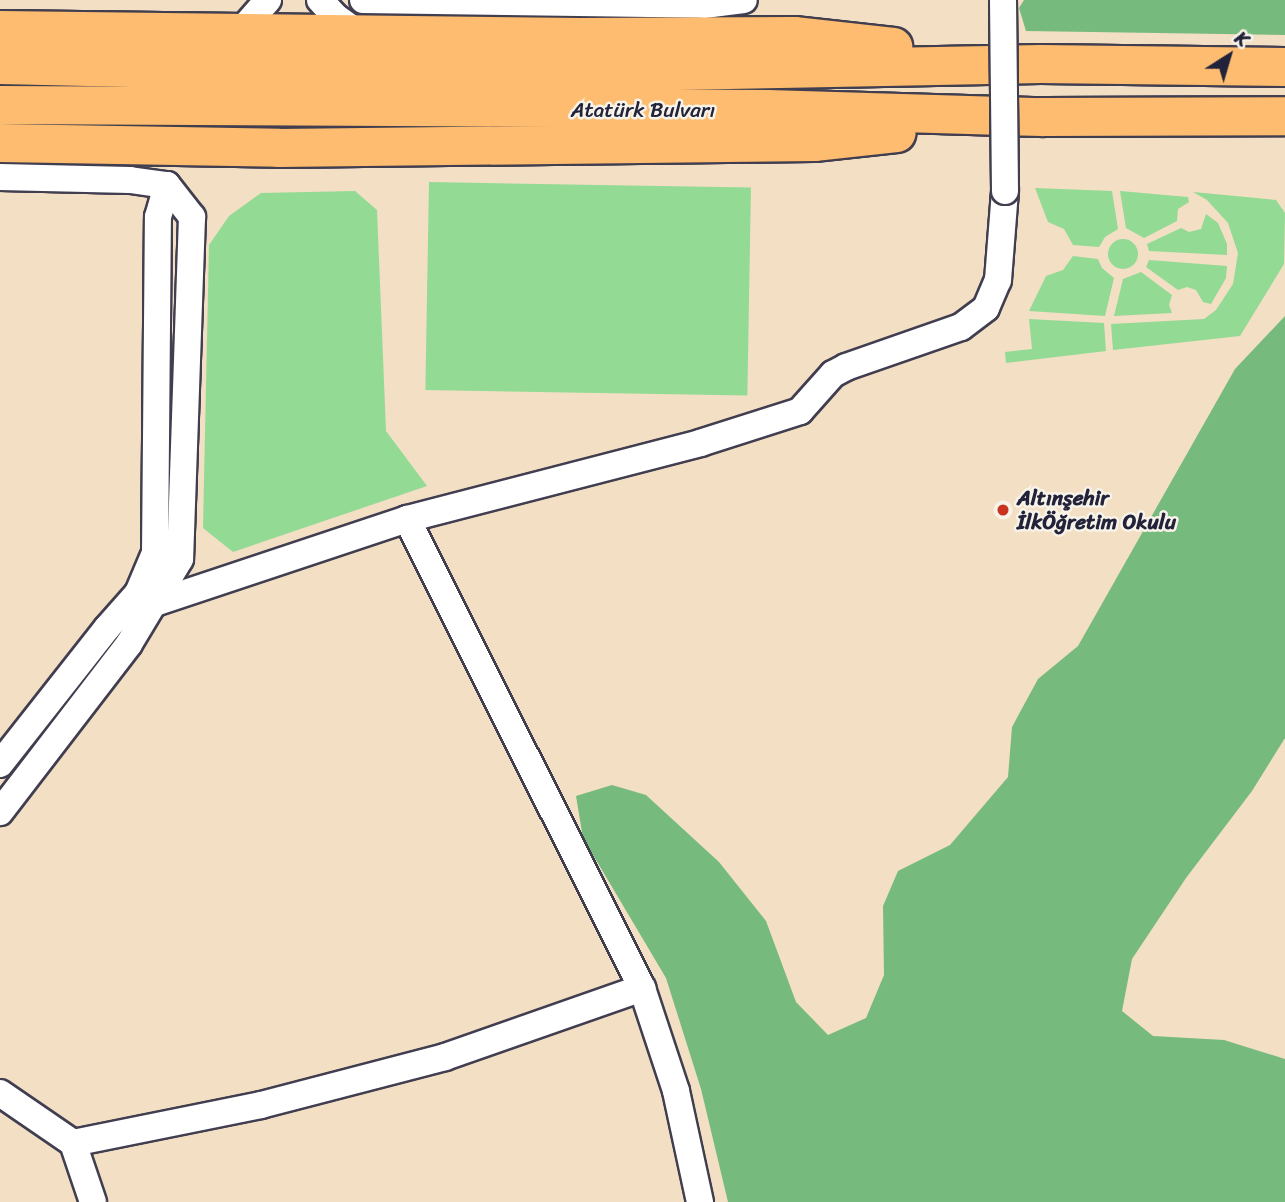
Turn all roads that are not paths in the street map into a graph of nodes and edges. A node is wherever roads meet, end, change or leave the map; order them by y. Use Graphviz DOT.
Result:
graph roads {
  1 [pos="268,0"];
  2 [pos="320,0"];
  3 [pos="744,0"];
  4 [pos="1003,0"];
  5 [pos="361,17"];
  6 [pos="0,30"];
  7 [pos="239,33"];
  8 [pos="1041,64"];
  9 [pos="0,65"];
  10 [pos="1285,67"];
  11 [pos="0,105"];
  12 [pos="1285,116"];
  13 [pos="1042,117"];
  14 [pos="0,143"];
  15 [pos="0,177"];
  16 [pos="407,519"];
  17 [pos="147,598"];
  18 [pos="0,764"];
  19 [pos="0,812"];
  20 [pos="642,989"];
  21 [pos="0,1093"];
  22 [pos="73,1143"];
  23 [pos="93,1202"];
  24 [pos="700,1202"];
  1 -- 7 [label="street"];
  2 -- 5 [label="street"];
  3 -- 5 [label="street"];
  4 -- 16 [label="street, bridge"];
  5 -- 7 [label="highway"];
  5 -- 8 [label="highway"];
  6 -- 7 [label="highway"];
  8 -- 9 [label="highway, Atatürk Bulvarı"];
  8 -- 10 [label="highway, Atatürk Bulvarı"];
  11 -- 13 [label="highway, Atatürk Bulvarı"];
  12 -- 13 [label="highway, Atatürk Bulvarı"];
  13 -- 14 [label="highway"];
  15 -- 17 [label="street"];
  16 -- 17 [label="street"];
  16 -- 20 [label="street"];
  17 -- 18 [label="street"];
  17 -- 19 [label="street"];
  20 -- 22 [label="street"];
  20 -- 24 [label="street"];
  21 -- 22 [label="street"];
  22 -- 23 [label="street"];
}
